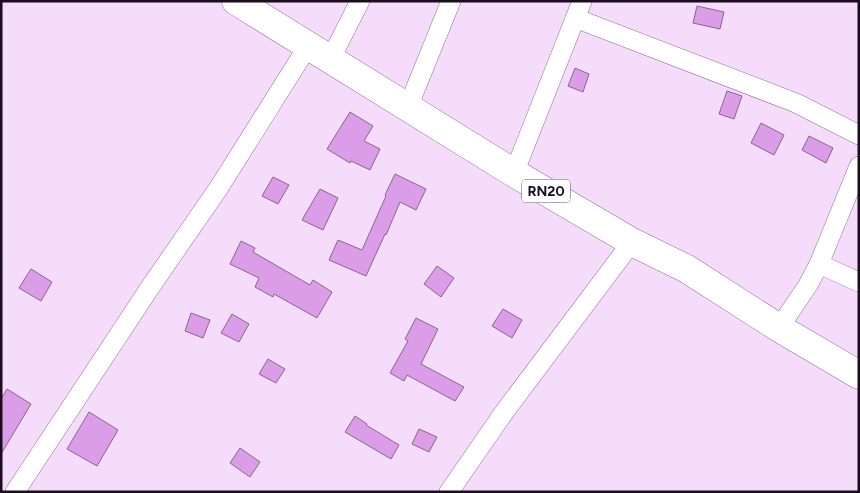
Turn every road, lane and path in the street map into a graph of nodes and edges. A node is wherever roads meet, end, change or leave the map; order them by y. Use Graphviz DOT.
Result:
graph roads {
  1 [pos="236,1"];
  2 [pos="360,1"];
  3 [pos="452,1"];
  4 [pos="579,10"];
  5 [pos="319,53"];
  6 [pos="408,107"];
  7 [pos="859,135"];
  8 [pos="859,166"];
  9 [pos="514,173"];
  10 [pos="632,242"];
  11 [pos="819,264"];
  12 [pos="859,282"];
  13 [pos="779,328"];
  14 [pos="859,376"];
  15 [pos="15,492"];
  16 [pos="449,492"];
  1 -- 5 [label="main road, RN20"];
  2 -- 5 [label="street"];
  3 -- 6 [label="street"];
  4 -- 7 [label="street"];
  4 -- 9 [label="street"];
  5 -- 6 [label="main road, RN20"];
  5 -- 15 [label="street"];
  6 -- 9 [label="main road, RN20"];
  8 -- 11 [label="street"];
  9 -- 10 [label="main road, RN20"];
  10 -- 13 [label="main road, RN20"];
  10 -- 16 [label="street"];
  11 -- 12 [label="street"];
  11 -- 13 [label="street"];
  13 -- 14 [label="main road, RN20"];
}
